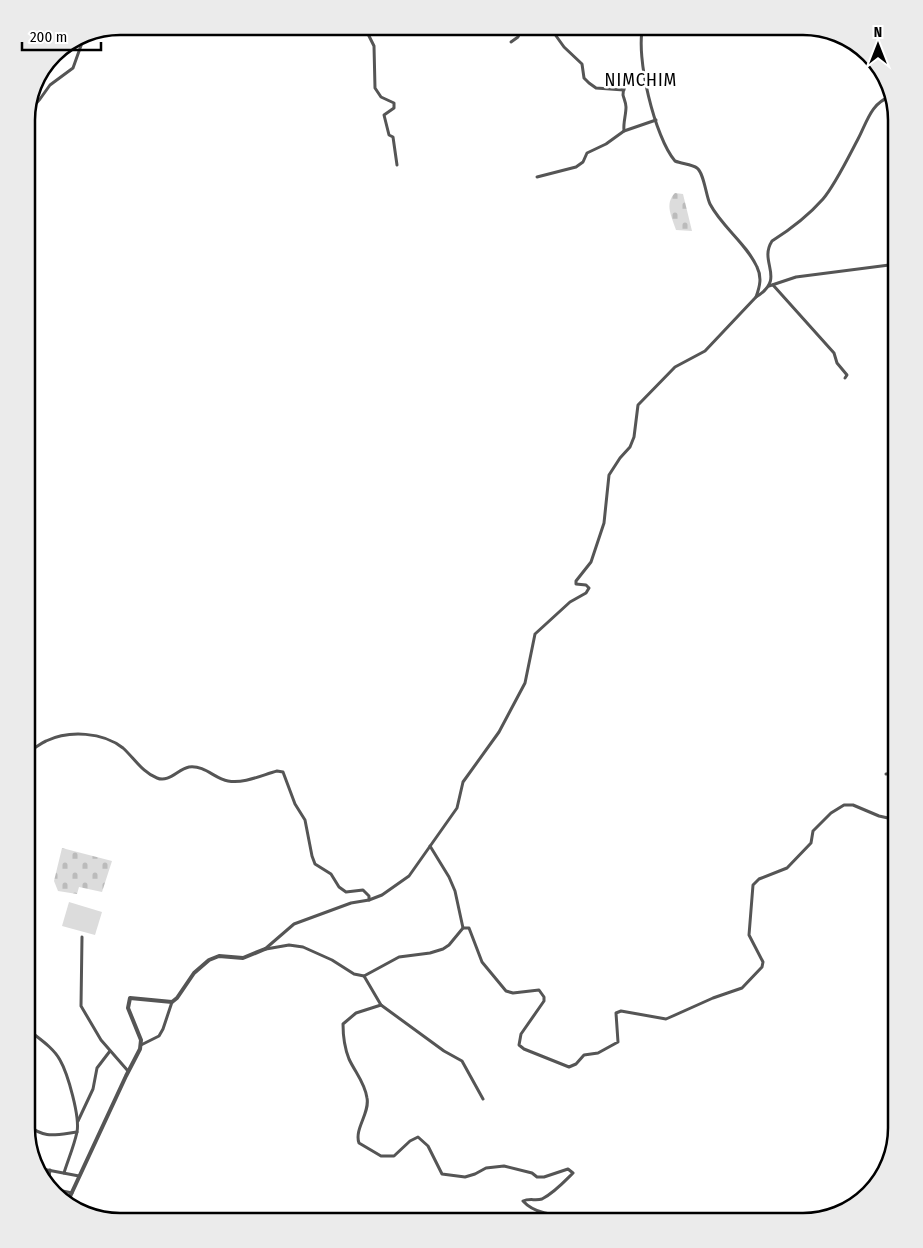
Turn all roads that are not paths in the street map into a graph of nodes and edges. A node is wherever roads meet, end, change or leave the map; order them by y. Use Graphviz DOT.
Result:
graph roads {
  1 [pos="367,35"];
  2 [pos="518,35"];
  3 [pos="555,35"];
  4 [pos="642,35"];
  5 [pos="511,42"];
  6 [pos="81,45"];
  7 [pos="644,74"];
  8 [pos="624,90"];
  9 [pos="885,99"];
  10 [pos="37,102"];
  11 [pos="656,120"];
  12 [pos="624,131"];
  13 [pos="397,165"];
  14 [pos="536,176"];
  15 [pos="888,265"];
  16 [pos="771,285"];
  17 [pos="756,297"];
  18 [pos="845,378"];
  19 [pos="35,747"];
  20 [pos="888,818"];
  21 [pos="430,846"];
  22 [pos="369,900"];
  23 [pos="464,928"];
  24 [pos="82,938"];
  25 [pos="265,949"];
  26 [pos="364,976"];
  27 [pos="172,1002"];
  28 [pos="381,1005"];
  29 [pos="35,1035"];
  30 [pos="141,1045"];
  31 [pos="110,1051"];
  32 [pos="128,1071"];
  33 [pos="483,1099"];
  34 [pos="78,1122"];
  35 [pos="35,1131"];
  36 [pos="77,1132"];
  37 [pos="46,1169"];
  38 [pos="50,1170"];
  39 [pos="64,1173"];
  40 [pos="49,1175"];
  41 [pos="79,1176"];
  42 [pos="63,1191"];
  43 [pos="72,1193"];
  44 [pos="70,1196"];
  45 [pos="546,1213"];
  1 -- 13 [label="street"];
  2 -- 5 [label="street"];
  3 -- 8 [label="street"];
  4 -- 7 [label="street"];
  6 -- 10 [label="street"];
  7 -- 8 [label="street"];
  7 -- 11 [label="street"];
  8 -- 12 [label="street"];
  9 -- 16 [label="street"];
  11 -- 12 [label="street"];
  11 -- 17 [label="street"];
  12 -- 14 [label="street"];
  15 -- 16 [label="street"];
  16 -- 17 [label="street"];
  16 -- 18 [label="street"];
  17 -- 21 [label="street"];
  19 -- 22 [label="street"];
  20 -- 23 [label="street"];
  21 -- 22 [label="street"];
  21 -- 23 [label="street"];
  22 -- 25 [label="street"];
  23 -- 26 [label="street"];
  24 -- 31 [label="street"];
  25 -- 26 [label="street"];
  25 -- 27 [label="street"];
  26 -- 28 [label="street"];
  27 -- 30 [label="street"];
  27 -- 30 [label="street"];
  28 -- 33 [label="street"];
  28 -- 45 [label="street"];
  29 -- 34 [label="street"];
  30 -- 32 [label="street"];
  31 -- 32 [label="street"];
  31 -- 34 [label="street"];
  32 -- 41 [label="street"];
  34 -- 36 [label="street"];
  35 -- 36 [label="street"];
  36 -- 39 [label="street"];
  37 -- 38 [label="street"];
  38 -- 39 [label="street"];
  38 -- 40 [label="street"];
  39 -- 41 [label="street"];
  41 -- 43 [label="street"];
  42 -- 43 [label="street"];
  43 -- 44 [label="street"];
}
